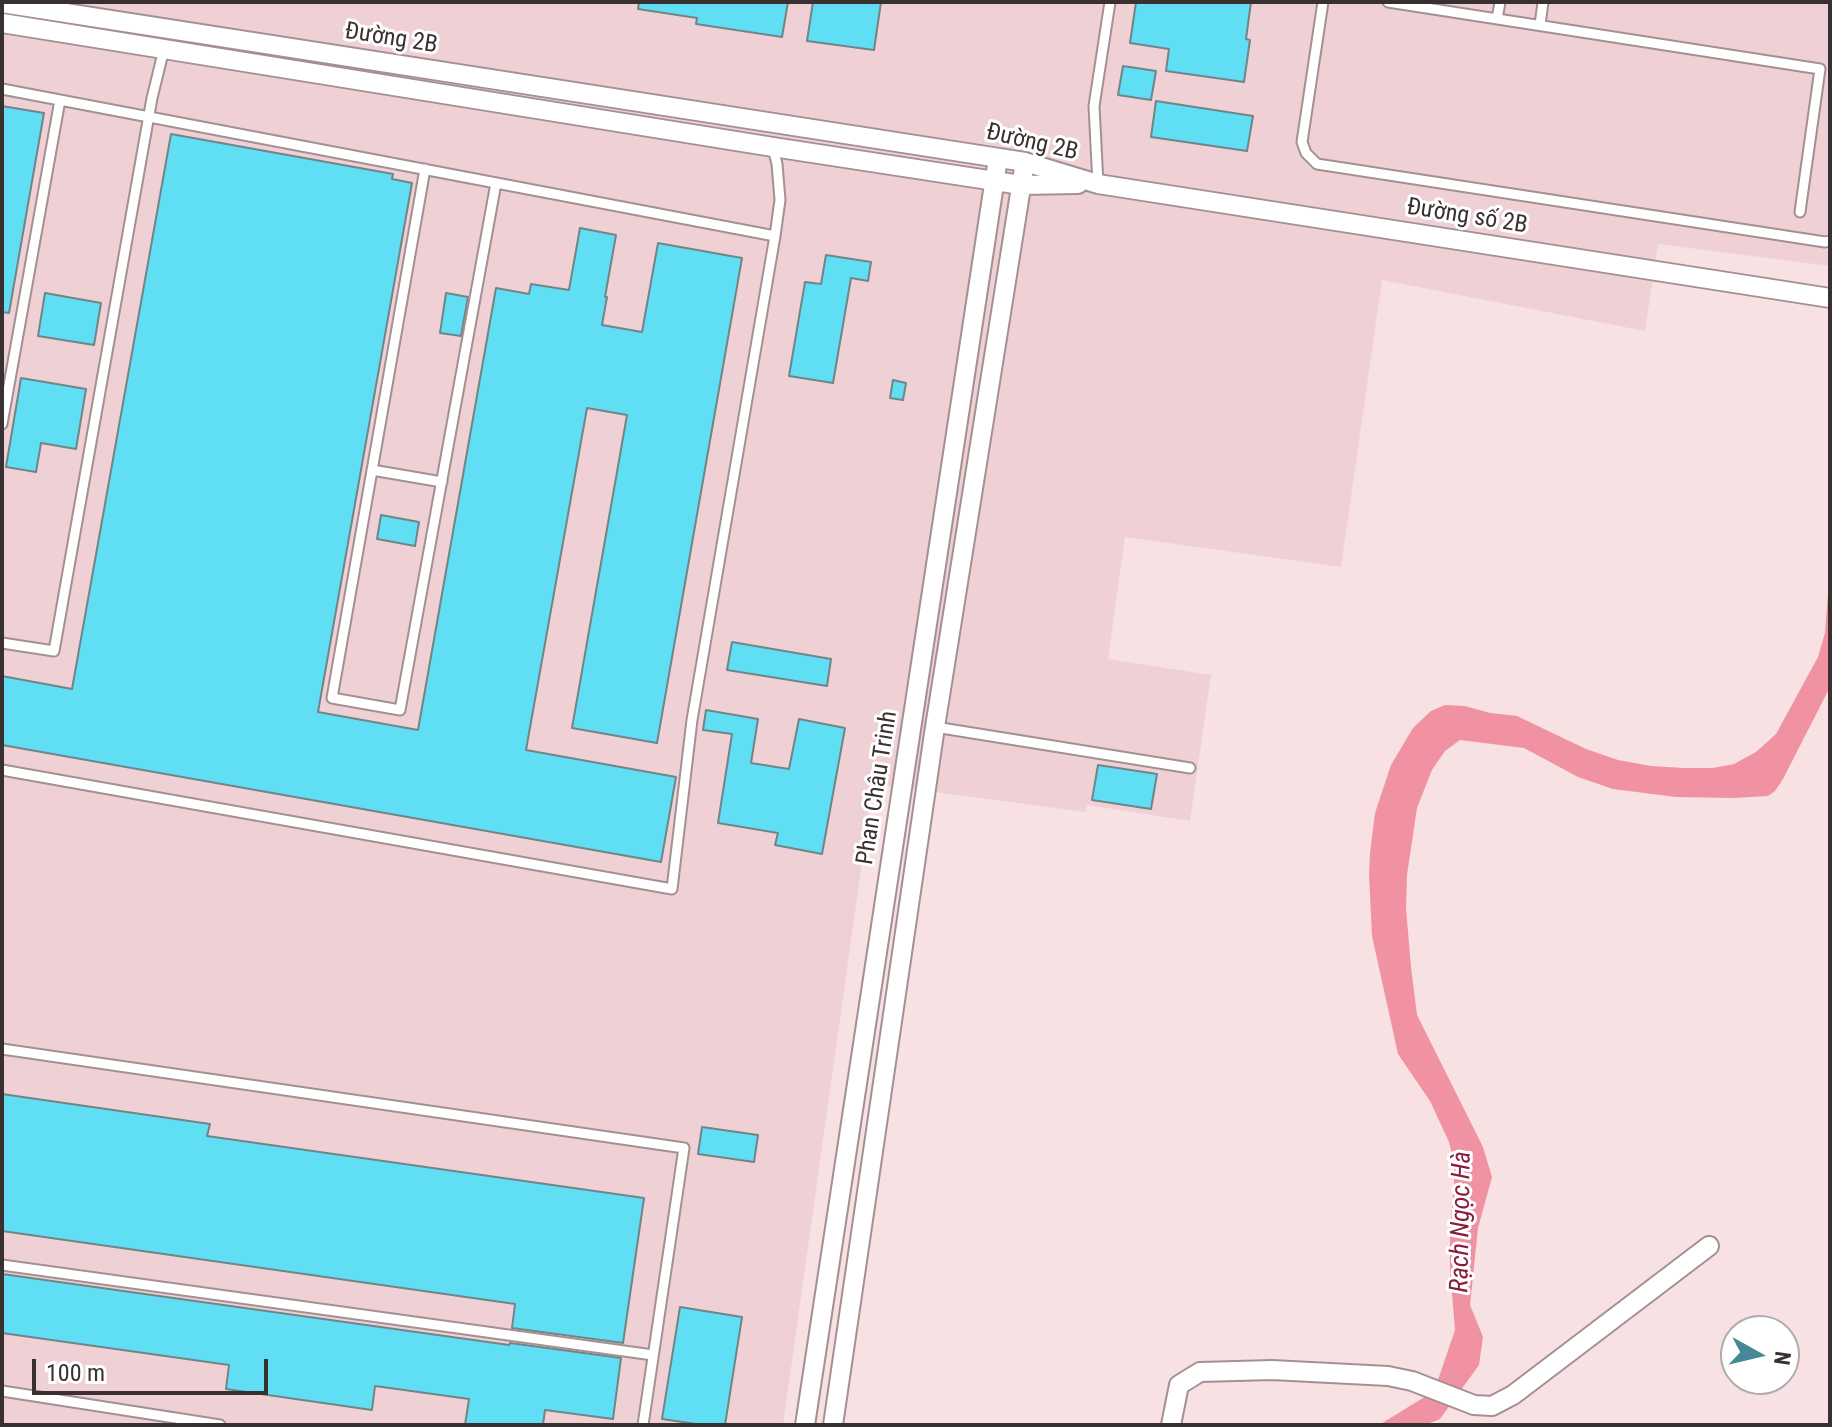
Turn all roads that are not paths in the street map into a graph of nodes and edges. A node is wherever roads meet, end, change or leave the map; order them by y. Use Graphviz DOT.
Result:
graph roads {
  1 [pos="1110,2"];
  2 [pos="1323,2"];
  3 [pos="1388,2"];
  4 [pos="1500,2"];
  5 [pos="1543,2"];
  6 [pos="2,3"];
  7 [pos="1497,19"];
  8 [pos="2,23"];
  9 [pos="1540,25"];
  10 [pos="164,49"];
  11 [pos="2,89"];
  12 [pos="60,100"];
  13 [pos="149,117"];
  14 [pos="773,147"];
  15 [pos="998,158"];
  16 [pos="1025,162"];
  17 [pos="425,169"];
  18 [pos="995,181"];
  19 [pos="496,183"];
  20 [pos="1098,184"];
  21 [pos="1021,185"];
  22 [pos="1800,212"];
  23 [pos="775,236"];
  24 [pos="1830,241"];
  25 [pos="1830,298"];
  26 [pos="2,424"];
  27 [pos="372,470"];
  28 [pos="442,482"];
  29 [pos="2,643"];
  30 [pos="935,727"];
  31 [pos="1190,768"];
  32 [pos="2,770"];
  33 [pos="2,1049"];
  34 [pos="1709,1246"];
  35 [pos="2,1265"];
  36 [pos="653,1355"];
  37 [pos="2,1391"];
  38 [pos="220,1425"];
  39 [pos="643,1425"];
  40 [pos="805,1425"];
  41 [pos="833,1425"];
  42 [pos="1171,1425"];
  1 -- 20 [label="lane"];
  2 -- 24 [label="lane"];
  3 -- 7 [label="lane"];
  4 -- 7 [label="lane"];
  5 -- 9 [label="lane"];
  6 -- 15 [label="street, Đường 2B"];
  7 -- 9 [label="lane"];
  8 -- 10 [label="street, Đường 2B"];
  9 -- 22 [label="lane"];
  10 -- 13 [label="lane"];
  10 -- 14 [label="street, Đường 2B"];
  11 -- 12 [label="lane"];
  12 -- 13 [label="lane"];
  12 -- 26 [label="lane"];
  13 -- 17 [label="lane"];
  13 -- 29 [label="lane"];
  14 -- 18 [label="street, Đường 2B"];
  14 -- 23 [label="lane"];
  15 -- 16 [label="street, Đường 2B"];
  15 -- 18 [label="street, Phan Châu Trinh"];
  16 -- 20 [label="street, Đường 2B"];
  16 -- 21 [label="street, Phan Châu Trinh"];
  17 -- 19 [label="lane"];
  17 -- 27 [label="lane"];
  18 -- 21 [label="street, Đường 2B"];
  18 -- 40 [label="street, Phan Châu Trinh"];
  19 -- 23 [label="lane"];
  19 -- 28 [label="lane"];
  20 -- 21 [label="street, Đường 2B"];
  20 -- 25 [label="street, Đường số 2B"];
  21 -- 30 [label="street, Phan Châu Trinh"];
  23 -- 32 [label="lane"];
  27 -- 28 [label="lane"];
  27 -- 28 [label="lane"];
  30 -- 31 [label="lane"];
  30 -- 41 [label="street, Phan Châu Trinh"];
  33 -- 36 [label="lane"];
  34 -- 42 [label="street"];
  35 -- 36 [label="lane"];
  36 -- 39 [label="lane"];
  37 -- 38 [label="lane"];
}
